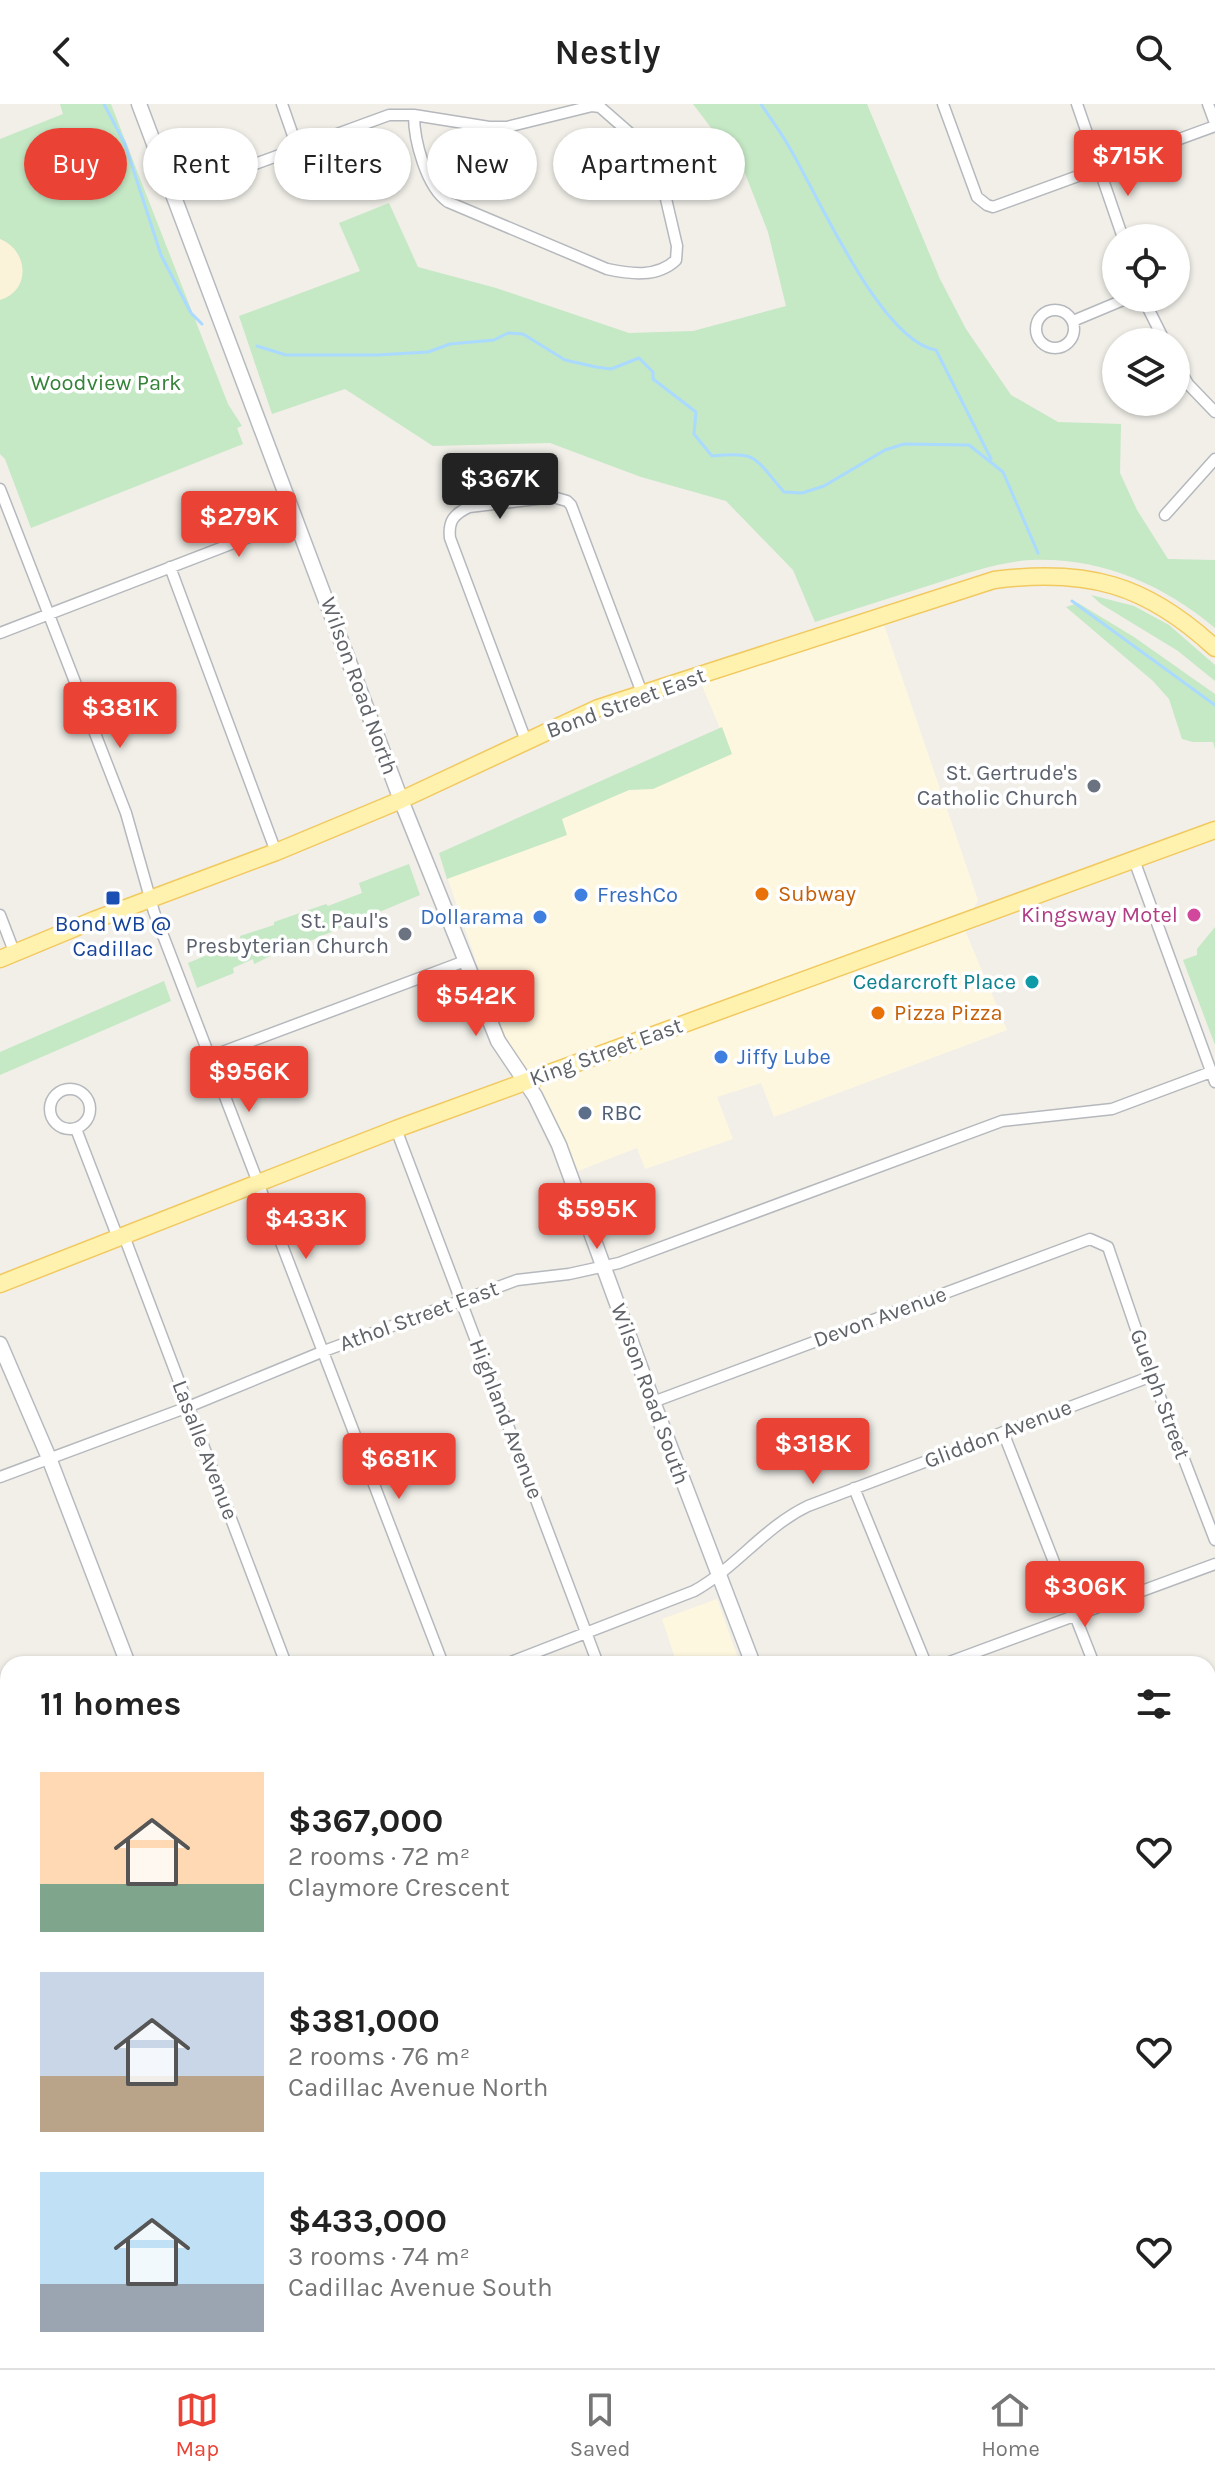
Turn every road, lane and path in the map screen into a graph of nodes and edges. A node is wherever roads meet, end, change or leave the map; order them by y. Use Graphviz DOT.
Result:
graph roads {
  1 [pos="139,104"];
  2 [pos="282,104"];
  3 [pos="943,104"];
  4 [pos="1077,104"];
  5 [pos="1208,104"];
  6 [pos="414,115"];
  7 [pos="1215,124"];
  8 [pos="148,128"];
  9 [pos="290,128"];
  10 [pos="352,128"];
  11 [pos="1100,168"];
  12 [pos="175,200"];
  13 [pos="1118,224"];
  14 [pos="1102,309"];
  15 [pos="1073,321"];
  16 [pos="1190,386"];
  17 [pos="1215,412"];
  18 [pos="1215,459"];
  19 [pos="0,489"];
  20 [pos="1165,515"];
  21 [pos="296,519"];
  22 [pos="170,567"];
  23 [pos="50,614"];
  24 [pos="0,633"];
  25 [pos="1215,648"];
  26 [pos="642,693"];
  27 [pos="526,741"];
  28 [pos="401,800"];
  29 [pos="1215,830"];
  30 [pos="276,852"];
  31 [pos="1134,860"];
  32 [pos="151,898"];
  33 [pos="0,915"];
  34 [pos="7,956"];
  35 [pos="465,961"];
  36 [pos="209,1057"];
  37 [pos="1213,1077"];
  38 [pos="526,1081"];
  39 [pos="76,1129"];
  40 [pos="396,1129"];
  41 [pos="258,1184"];
  42 [pos="121,1237"];
  43 [pos="1108,1247"];
  44 [pos="604,1267"];
  45 [pos="0,1284"];
  46 [pos="461,1300"];
  47 [pos="0,1344"];
  48 [pos="324,1351"];
  49 [pos="1152,1376"];
  50 [pos="653,1402"];
  51 [pos="188,1407"];
  52 [pos="1003,1432"];
  53 [pos="49,1458"];
  54 [pos="0,1477"];
  55 [pos="854,1488"];
  56 [pos="1215,1540"];
  57 [pos="1215,1564"];
  58 [pos="718,1575"];
  59 [pos="1077,1614"];
  60 [pos="586,1633"];
  61 [pos="125,1656"];
  62 [pos="283,1656"];
  63 [pos="440,1656"];
  64 [pos="527,1656"];
  65 [pos="595,1656"];
  66 [pos="750,1656"];
  67 [pos="923,1656"];
  68 [pos="965,1656"];
  69 [pos="1091,1656"];
  1 -- 8 [label="main road, Wilson Road North"];
  2 -- 9 [label="street"];
  3 -- 11 [label="street"];
  4 -- 11 [label="street"];
  5 -- 7 [label="street"];
  6 -- 6 [label="street"];
  6 -- 10 [label="street"];
  7 -- 11 [label="street"];
  11 -- 13 [label="street"];
  12 -- 21 [label="main road, Wilson Road North"];
  14 -- 15 [label="street"];
  16 -- 17 [label="street"];
  18 -- 20 [label="street"];
  19 -- 23 [label="street"];
  21 -- 22 [label="street"];
  21 -- 28 [label="main road, Wilson Road North"];
  22 -- 23 [label="street"];
  22 -- 30 [label="street"];
  23 -- 24 [label="street"];
  23 -- 32 [label="street"];
  25 -- 26 [label="main road, Bond Street East"];
  26 -- 27 [label="main road, Bond Street East"];
  26 -- 27 [label="street"];
  27 -- 28 [label="main road, Bond Street East"];
  28 -- 30 [label="main road, Bond Street East"];
  28 -- 35 [label="main road, Wilson Road North"];
  29 -- 31 [label="main road, King Street East"];
  30 -- 32 [label="main road, Bond Street East"];
  31 -- 37 [label="street"];
  31 -- 38 [label="main road, King Street East"];
  32 -- 34 [label="main road, Bond Street East"];
  32 -- 36 [label="street"];
  33 -- 34 [label="street"];
  35 -- 36 [label="street"];
  35 -- 38 [label="main road, Wilson Road North"];
  36 -- 41 [label="street"];
  37 -- 44 [label="street, Athol Street East"];
  38 -- 40 [label="main road, King Street East"];
  38 -- 44 [label="main road, Wilson Road South"];
  39 -- 39 [label="street"];
  39 -- 42 [label="street, Lasalle Avenue"];
  40 -- 41 [label="main road, King Street East"];
  40 -- 46 [label="street, Highland Avenue"];
  41 -- 42 [label="main road, King Street East"];
  41 -- 48 [label="street"];
  42 -- 45 [label="main road, King Street East"];
  42 -- 51 [label="street, Lasalle Avenue"];
  43 -- 49 [label="street, Guelph Street"];
  43 -- 50 [label="street, Devon Avenue"];
  44 -- 46 [label="street, Athol Street East"];
  44 -- 50 [label="main road, Wilson Road South"];
  46 -- 48 [label="street, Athol Street East"];
  46 -- 60 [label="street, Highland Avenue"];
  47 -- 53 [label="main road"];
  48 -- 51 [label="street, Athol Street East"];
  48 -- 63 [label="street"];
  49 -- 52 [label="street, Gliddon Avenue"];
  49 -- 56 [label="street, Guelph Street"];
  50 -- 58 [label="main road, Wilson Road South"];
  51 -- 53 [label="street, Athol Street East"];
  51 -- 62 [label="street, Lasalle Avenue"];
  52 -- 55 [label="street, Gliddon Avenue"];
  52 -- 59 [label="street"];
  53 -- 54 [label="street, Athol Street East"];
  53 -- 61 [label="main road"];
  55 -- 58 [label="street, Gliddon Avenue"];
  55 -- 67 [label="street"];
  57 -- 59 [label="street"];
  58 -- 60 [label="street, Gliddon Avenue"];
  58 -- 66 [label="main road, Wilson Road South"];
  59 -- 68 [label="street"];
  59 -- 69 [label="street"];
  60 -- 64 [label="street, Gliddon Avenue"];
  60 -- 65 [label="street, Highland Avenue"];
}
